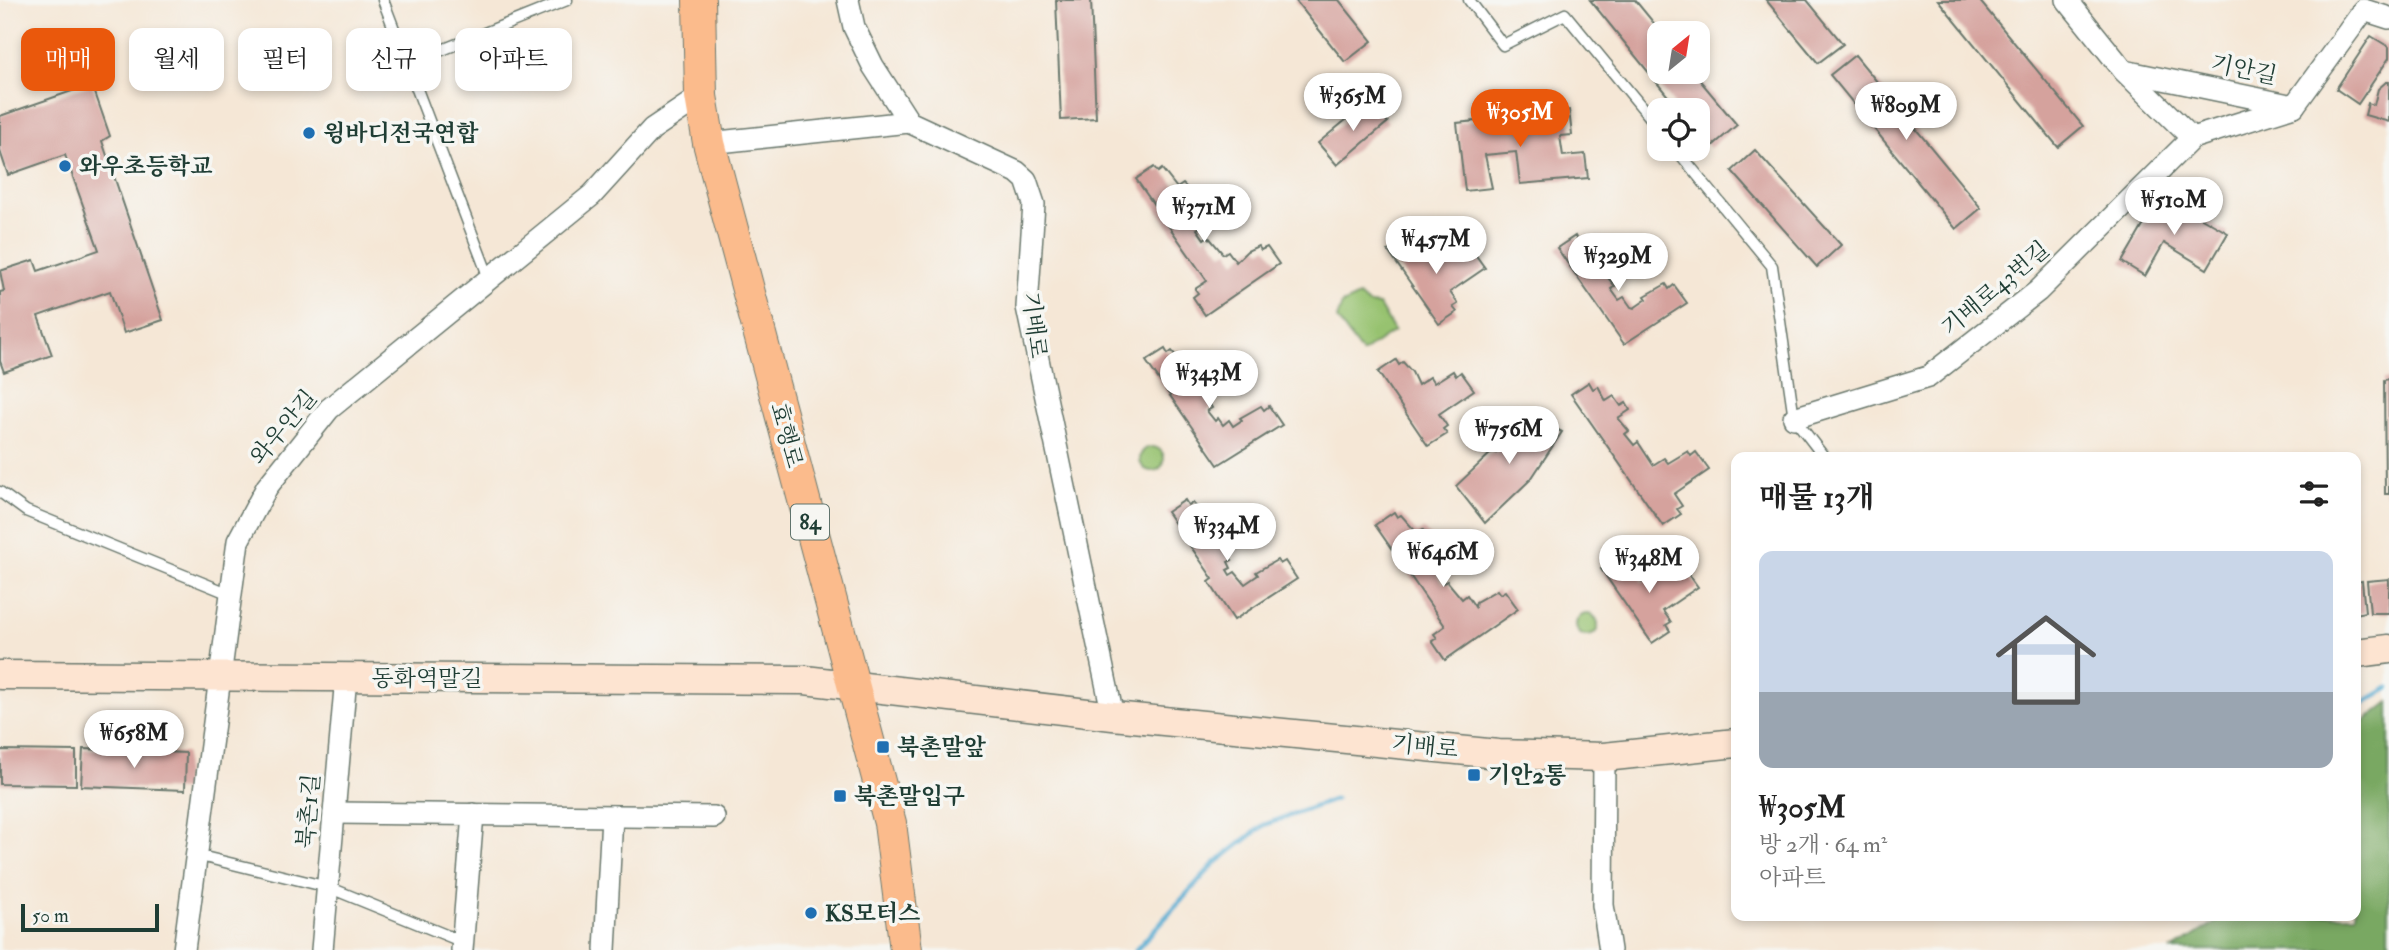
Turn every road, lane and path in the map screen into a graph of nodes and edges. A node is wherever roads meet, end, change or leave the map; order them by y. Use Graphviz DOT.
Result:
graph roads {
  1 [pos="383,0"];
  2 [pos="567,0"];
  3 [pos="699,0"];
  4 [pos="848,0"];
  5 [pos="1469,0"];
  6 [pos="2067,0"];
  7 [pos="2389,18"];
  8 [pos="394,28"];
  9 [pos="441,50"];
  10 [pos="2124,71"];
  11 [pos="417,91"];
  12 [pos="701,96"];
  13 [pos="2294,106"];
  14 [pos="1647,113"];
  15 [pos="909,122"];
  16 [pos="2192,138"];
  17 [pos="709,143"];
  18 [pos="1686,161"];
  19 [pos="489,278"];
  20 [pos="1794,418"];
  21 [pos="1820,452"];
  22 [pos="0,492"];
  23 [pos="230,594"];
  24 [pos="2389,649"];
  25 [pos="2361,652"];
  26 [pos="0,675"];
  27 [pos="222,677"];
  28 [pos="346,677"];
  29 [pos="853,683"];
  30 [pos="1114,716"];
  31 [pos="1731,744"];
  32 [pos="1604,757"];
  33 [pos="334,813"];
  34 [pos="473,814"];
  35 [pos="612,816"];
  36 [pos="714,817"];
  37 [pos="196,855"];
  38 [pos="328,887"];
  39 [pos="462,946"];
  40 [pos="184,950"];
  41 [pos="322,950"];
  42 [pos="605,950"];
  43 [pos="906,950"];
  44 [pos="1610,950"];
  1 -- 8 [label="lane"];
  2 -- 9 [label="lane"];
  3 -- 12 [label="main road, 효행로 / 84"];
  4 -- 15 [label="street"];
  5 -- 14 [label="lane"];
  6 -- 10 [label="street"];
  7 -- 13 [label="street, 기안길"];
  10 -- 13 [label="street, 기안길"];
  10 -- 16 [label="street"];
  11 -- 19 [label="lane"];
  12 -- 17 [label="main road, 효행로 / 84"];
  12 -- 19 [label="street, 와우안길"];
  13 -- 16 [label="street"];
  15 -- 17 [label="street"];
  15 -- 30 [label="street, 기배로"];
  16 -- 20 [label="street, 기배로43번길"];
  17 -- 29 [label="main road, 효행로 / 84"];
  18 -- 20 [label="lane"];
  19 -- 23 [label="street, 와우안길"];
  20 -- 21 [label="lane"];
  22 -- 23 [label="lane"];
  23 -- 27 [label="street, 와우안길"];
  24 -- 25 [label="street"];
  26 -- 27 [label="street, 동화역말길"];
  27 -- 28 [label="street, 동화역말길"];
  27 -- 37 [label="street, 와우안길"];
  28 -- 29 [label="street, 동화역말길"];
  28 -- 33 [label="street, 북촌1길"];
  29 -- 30 [label="street, 기배로"];
  29 -- 43 [label="main road, 효행로 / 84"];
  30 -- 32 [label="street, 기배로"];
  31 -- 32 [label="street, 기배로"];
  32 -- 44 [label="street"];
  33 -- 34 [label="street"];
  33 -- 38 [label="street, 북촌1길"];
  34 -- 35 [label="street"];
  34 -- 39 [label="street"];
  35 -- 36 [label="street"];
  35 -- 42 [label="street"];
  37 -- 38 [label="lane"];
  37 -- 40 [label="street, 와우안길"];
  38 -- 39 [label="lane"];
  38 -- 41 [label="street, 북촌1길"];
}
